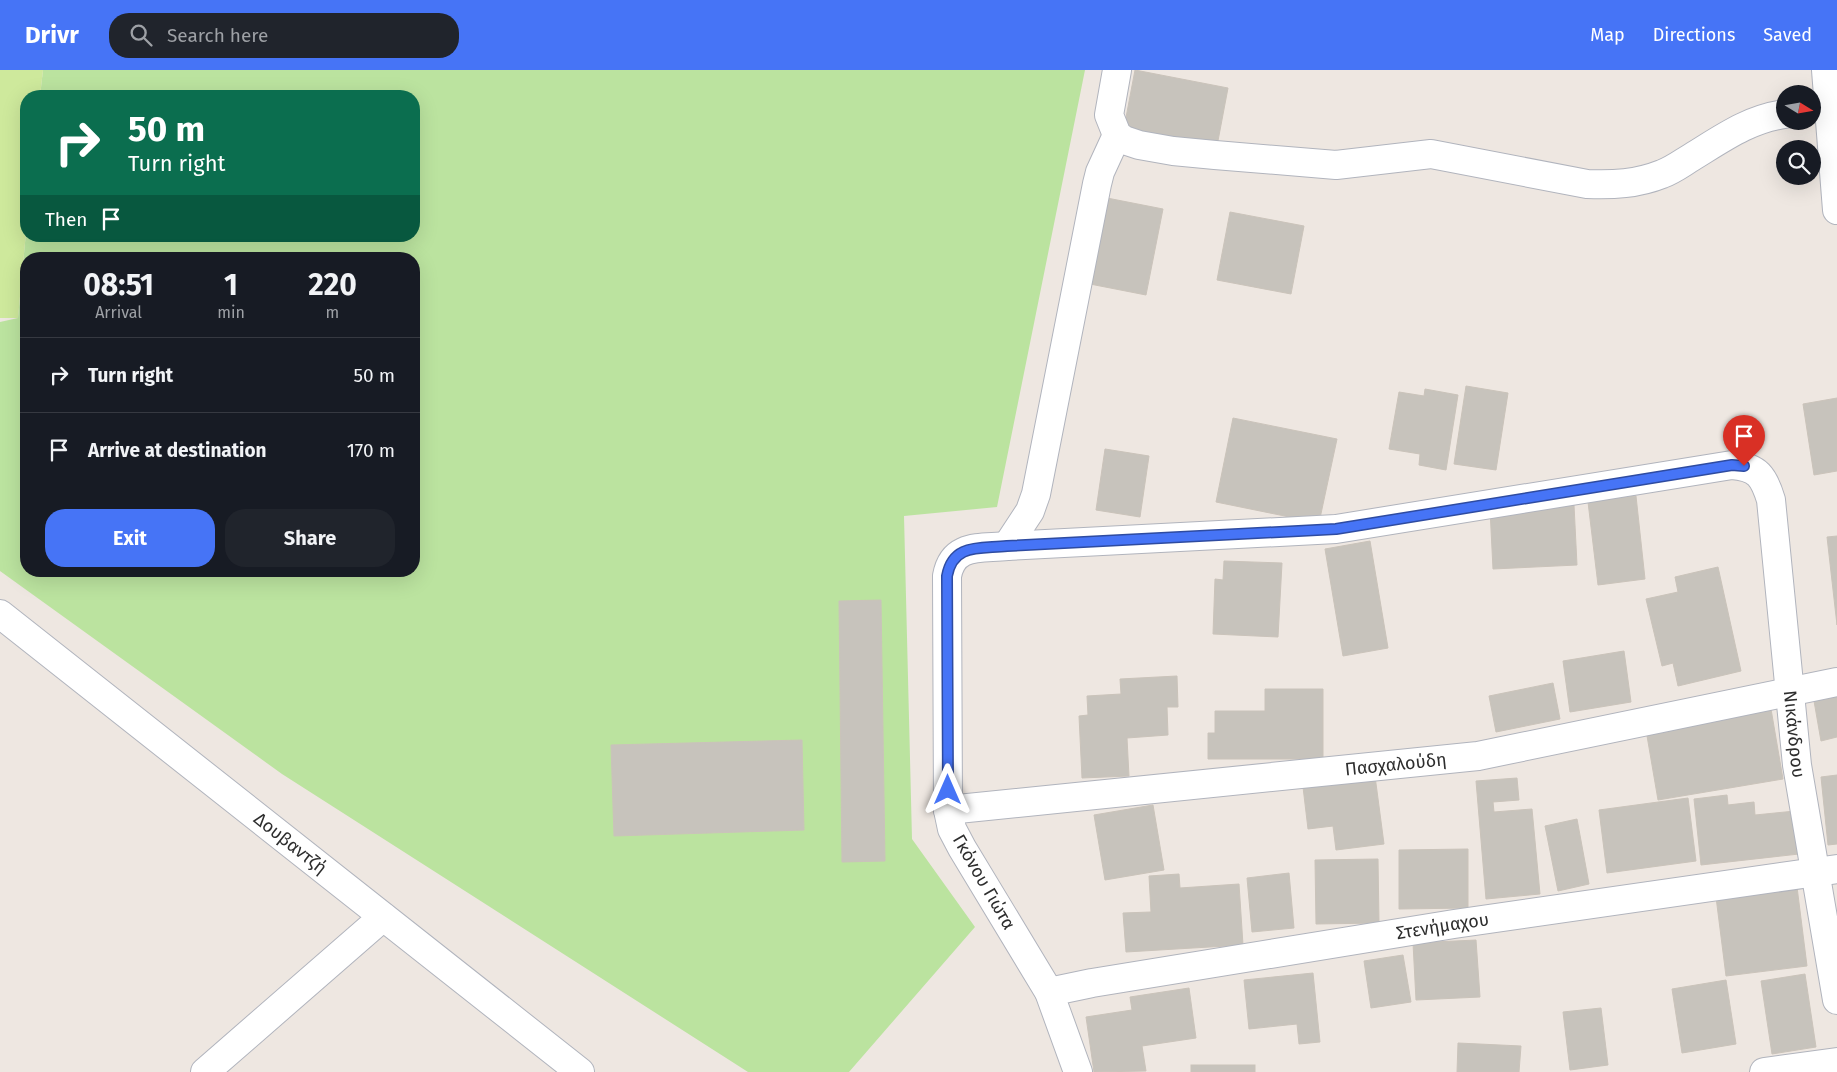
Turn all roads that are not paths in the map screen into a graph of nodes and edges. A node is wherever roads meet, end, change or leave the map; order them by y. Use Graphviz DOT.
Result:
graph roads {
  1 [pos="1118,70"];
  2 [pos="1826,70"];
  3 [pos="1826,112"];
  4 [pos="1776,116"];
  5 [pos="1117,135"];
  6 [pos="1837,210"];
  7 [pos="1007,546"];
  8 [pos="1,618"];
  9 [pos="1837,682"];
  10 [pos="1790,692"];
  11 [pos="948,810"];
  12 [pos="1827,870"];
  13 [pos="383,917"];
  14 [pos="1049,992"];
  15 [pos="1837,1000"];
  16 [pos="1837,1062"];
  17 [pos="205,1072"];
  18 [pos="580,1072"];
  19 [pos="1078,1072"];
  20 [pos="1764,1072"];
  1 -- 5 [label="street"];
  2 -- 3 [label="street"];
  3 -- 6 [label="street"];
  4 -- 5 [label="street"];
  5 -- 7 [label="street"];
  7 -- 10 [label="street, Νικάνδρου"];
  7 -- 11 [label="street, Γκόνου Γιώτα"];
  8 -- 13 [label="street, Δουβαντζή"];
  9 -- 10 [label="street, Πασχαλούδη"];
  10 -- 11 [label="street, Πασχαλούδη"];
  10 -- 12 [label="street, Νικάνδρου"];
  11 -- 14 [label="street, Γκόνου Γιώτα"];
  12 -- 14 [label="street, Στενήμαχου"];
  12 -- 15 [label="street, Νικάνδρου"];
  13 -- 17 [label="street"];
  13 -- 18 [label="street, Δουβαντζή"];
  14 -- 19 [label="street, Γκόνου Γιώτα"];
  16 -- 20 [label="street"];
}
